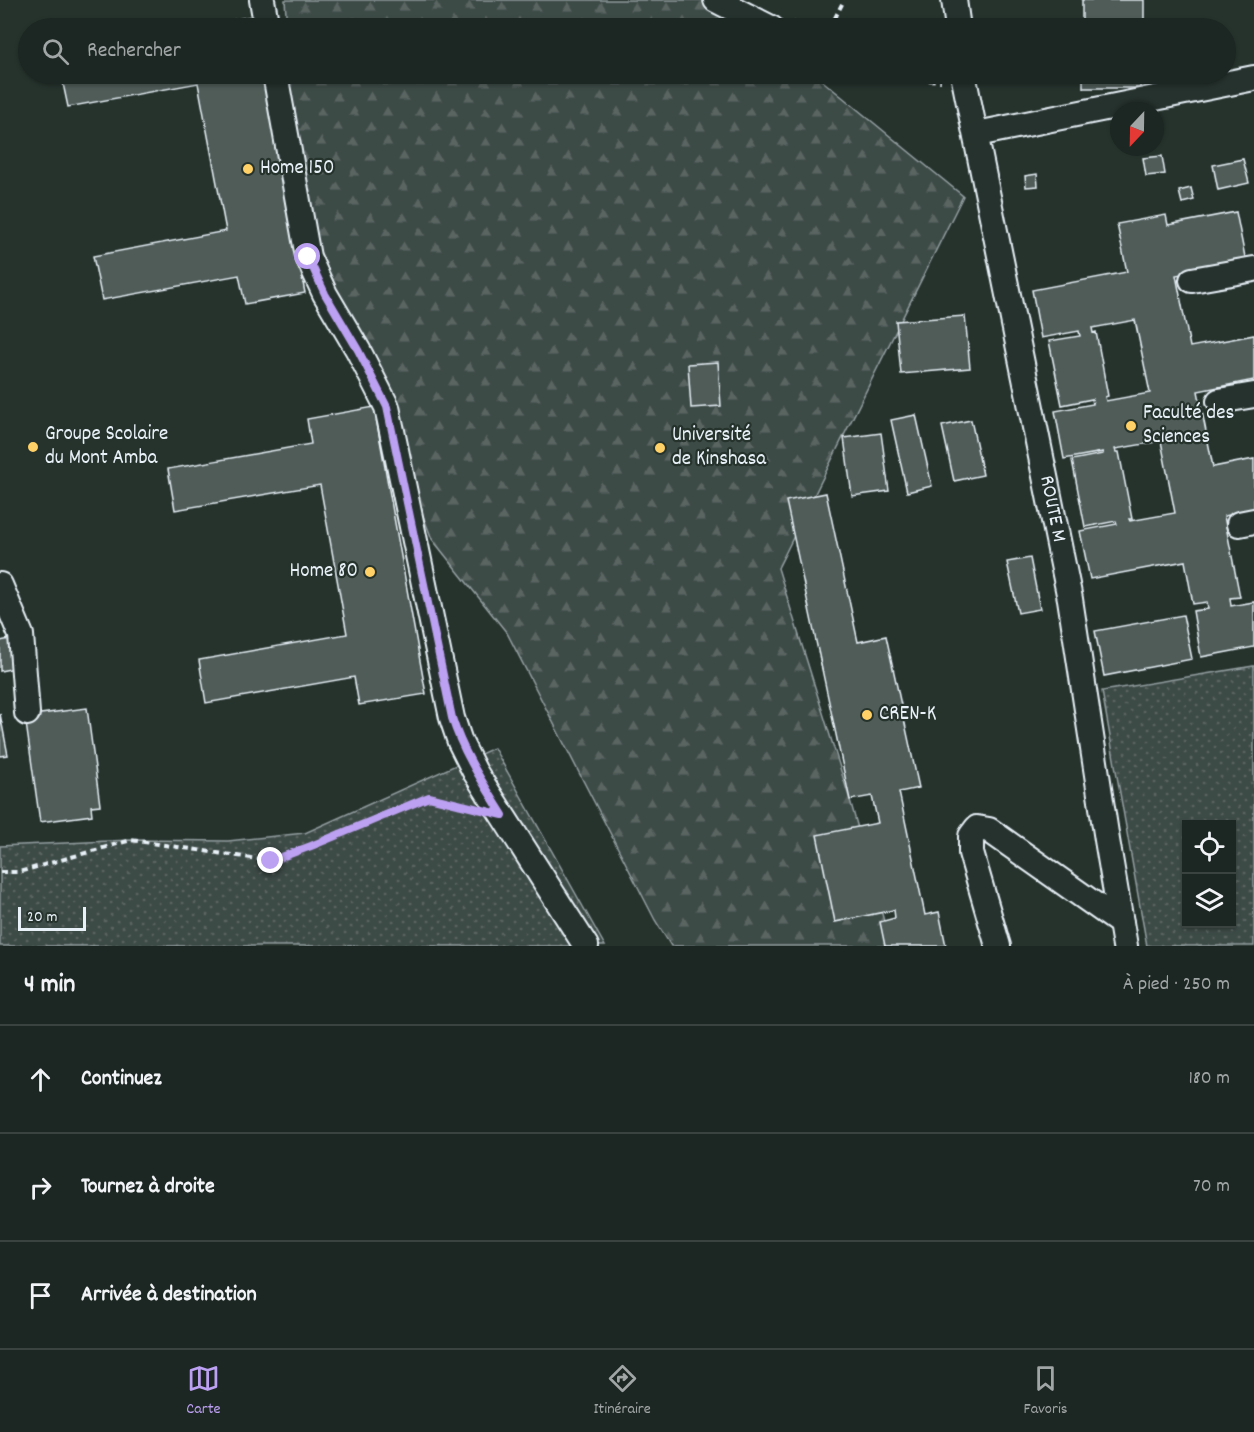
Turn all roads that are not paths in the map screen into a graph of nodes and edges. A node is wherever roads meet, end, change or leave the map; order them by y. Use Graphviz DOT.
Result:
graph roads {
  1 [pos="262,0"];
  2 [pos="716,0"];
  3 [pos="954,0"];
  4 [pos="265,18"];
  5 [pos="751,18"];
  6 [pos="957,18"];
  7 [pos="1254,78"];
  8 [pos="1236,82"];
  9 [pos="277,84"];
  10 [pos="965,84"];
  11 [pos="1224,84"];
  12 [pos="977,134"];
  13 [pos="1254,269"];
  14 [pos="1192,280"];
  15 [pos="1254,395"];
  16 [pos="1219,401"];
  17 [pos="0,585"];
  18 [pos="27,713"];
  19 [pos="1123,934"];
  20 [pos="586,946"];
  21 [pos="998,946"];
  1 -- 4 [label="lane"];
  2 -- 5 [label="lane"];
  3 -- 6 [label="lane"];
  7 -- 8 [label="lane"];
  9 -- 20 [label="lane"];
  10 -- 12 [label="lane, ROUTE M"];
  11 -- 12 [label="lane"];
  12 -- 19 [label="lane, ROUTE M"];
  13 -- 14 [label="lane"];
  15 -- 16 [label="lane"];
  17 -- 18 [label="lane"];
  19 -- 21 [label="lane"];
}
